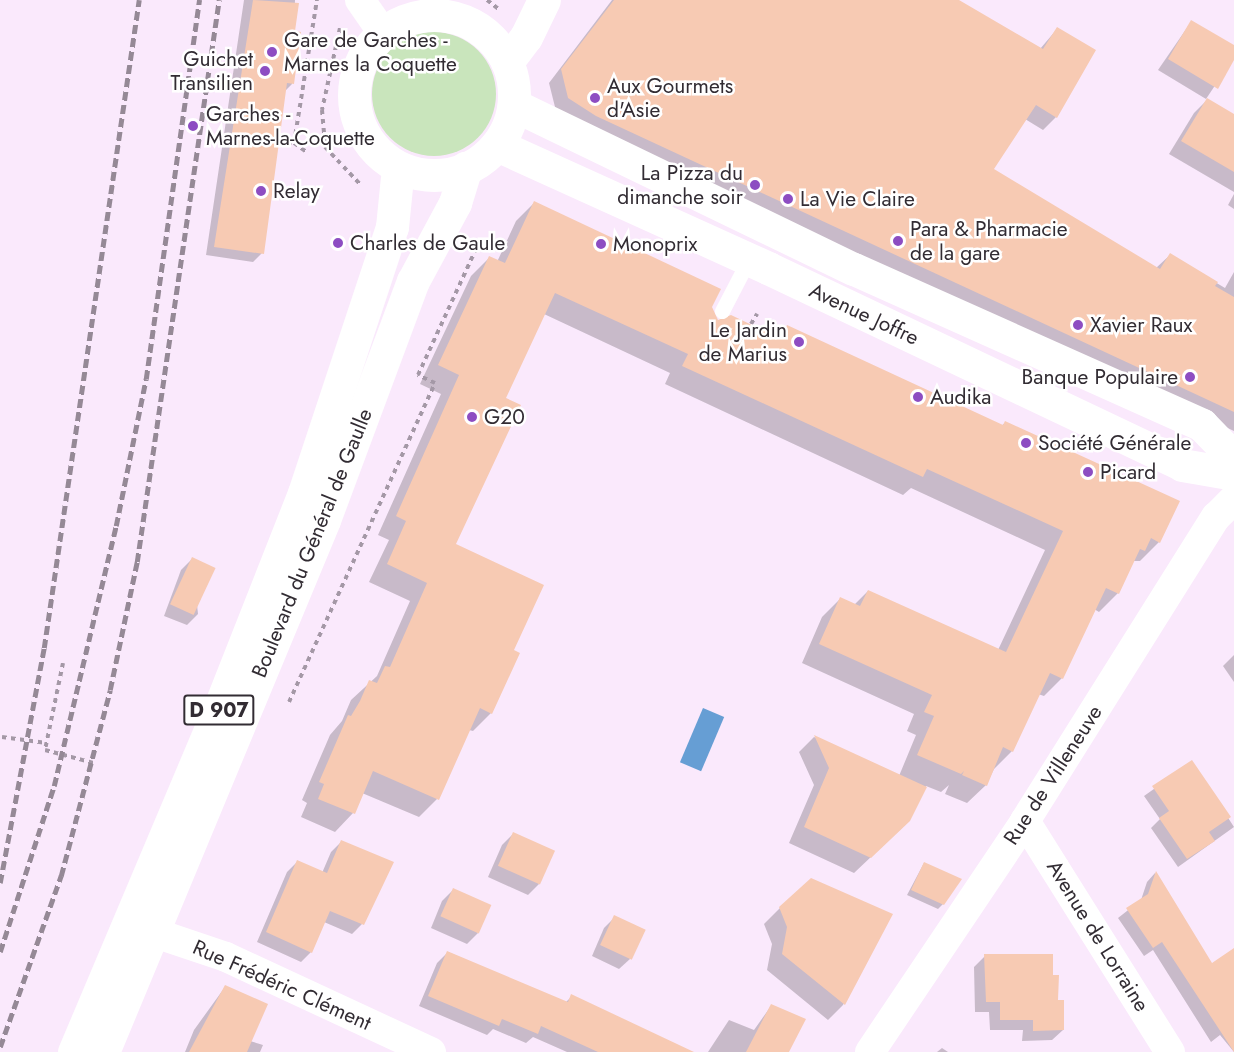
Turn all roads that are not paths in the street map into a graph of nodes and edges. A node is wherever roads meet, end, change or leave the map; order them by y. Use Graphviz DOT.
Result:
graph roads {
  1 [pos="360,0"];
  2 [pos="544,0"];
  3 [pos="474,7"];
  4 [pos="383,33"];
  5 [pos="507,62"];
  6 [pos="514,105"];
  7 [pos="497,145"];
  8 [pos="398,167"];
  9 [pos="466,168"];
  10 [pos="749,259"];
  11 [pos="722,311"];
  12 [pos="1234,458"];
  13 [pos="1234,474"];
  14 [pos="1234,499"];
  15 [pos="1025,821"];
  16 [pos="141,929"];
  17 [pos="74,1052"];
  18 [pos="103,1052"];
  19 [pos="431,1052"];
  20 [pos="870,1052"];
  21 [pos="1170,1052"];
  1 -- 4 [label="street"];
  2 -- 5 [label="main road"];
  3 -- 4 [label="main road"];
  3 -- 5 [label="main road"];
  4 -- 8 [label="main road"];
  5 -- 6 [label="main road"];
  6 -- 7 [label="main road"];
  6 -- 12 [label="main road, Avenue Joffre"];
  7 -- 9 [label="main road"];
  7 -- 10 [label="main road, Avenue Joffre"];
  8 -- 9 [label="main road"];
  8 -- 16 [label="main road, Boulevard du Général de Gaulle / D 907"];
  9 -- 16 [label="main road, Boulevard du Général de Gaulle / D 907"];
  10 -- 11 [label="lane"];
  10 -- 13 [label="main road, Avenue Joffre"];
  14 -- 15 [label="street, Rue de Villeneuve"];
  15 -- 20 [label="street, Rue de Villeneuve"];
  15 -- 21 [label="street, Avenue de Lorraine"];
  16 -- 17 [label="main road, Boulevard du Général de Gaulle / D 907"];
  16 -- 18 [label="main road, Boulevard du Général de Gaulle / D 907"];
  16 -- 19 [label="street, Rue Frédéric Clément"];
}
